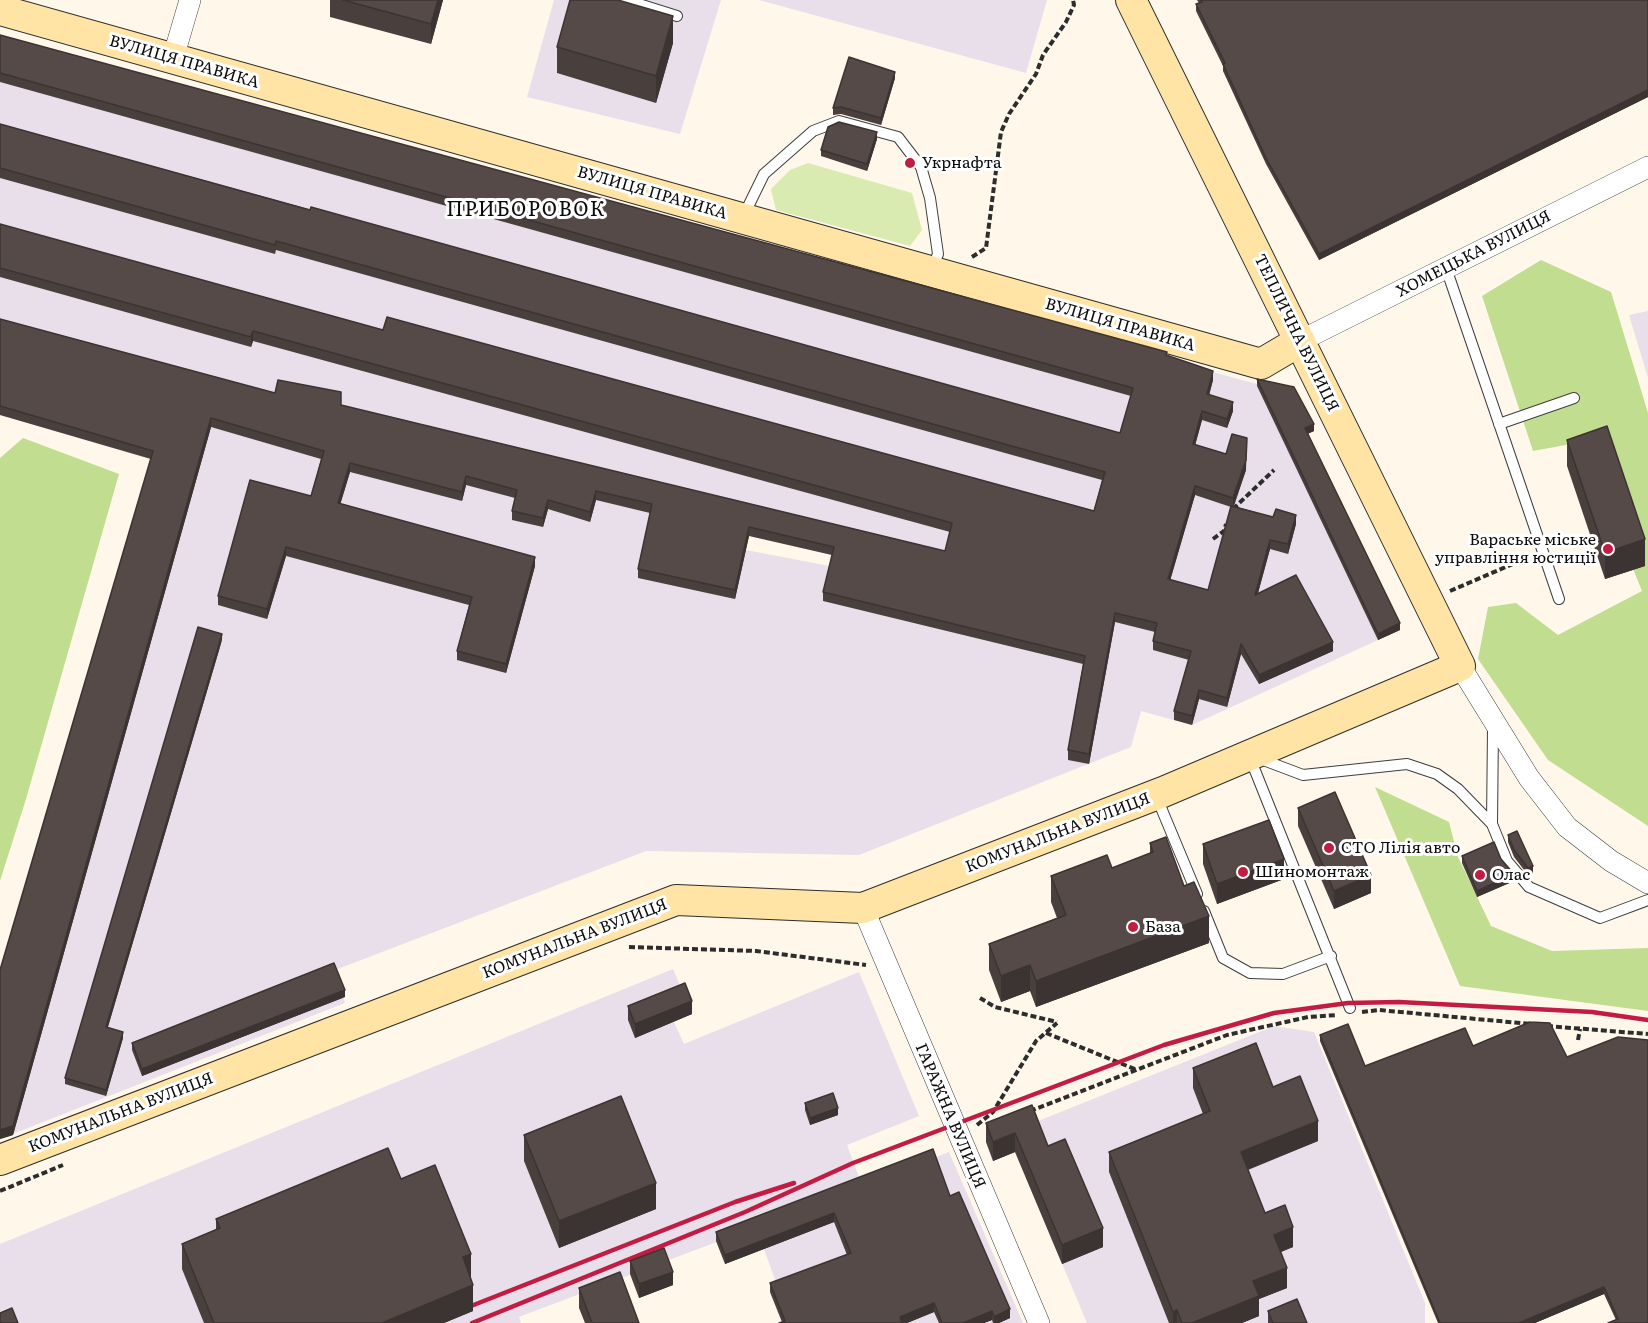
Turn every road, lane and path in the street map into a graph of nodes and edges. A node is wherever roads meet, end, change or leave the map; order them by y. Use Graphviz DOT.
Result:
graph roads {
  1 [pos="190,0"];
  2 [pos="626,0"];
  3 [pos="1131,0"];
  4 [pos="1075,2"];
  5 [pos="0,10"];
  6 [pos="677,16"];
  7 [pos="173,58"];
  8 [pos="1648,167"];
  9 [pos="742,219"];
  10 [pos="966,262"];
  11 [pos="1446,268"];
  12 [pos="930,272"];
  13 [pos="1300,341"];
  14 [pos="1574,398"];
  15 [pos="1499,424"];
  16 [pos="1274,470"];
  17 [pos="1231,511"];
  18 [pos="1228,521"];
  19 [pos="1213,539"];
  20 [pos="1512,564"];
  21 [pos="1470,582"];
  22 [pos="1559,598"];
  23 [pos="1460,666"];
  24 [pos="1493,723"];
  25 [pos="1249,755"];
  26 [pos="1156,795"];
  27 [pos="1492,824"];
  28 [pos="1648,883"];
  29 [pos="1648,900"];
  30 [pos="863,908"];
  31 [pos="627,947"];
  32 [pos="1331,956"];
  33 [pos="888,968"];
  34 [pos="980,998"];
  35 [pos="1348,1012"];
  36 [pos="1533,1024"];
  37 [pos="1545,1025"];
  38 [pos="1580,1029"];
  39 [pos="1046,1032"];
  40 [pos="1648,1034"];
  41 [pos="1578,1041"];
  42 [pos="1137,1070"];
  43 [pos="1026,1113"];
  44 [pos="960,1139"];
  45 [pos="0,1160"];
  46 [pos="1039,1323"];
  1 -- 7 [label="street"];
  2 -- 6 [label="lane"];
  3 -- 13 [label="street, ТЕПЛИЧНА ВУЛИЦЯ"];
  4 -- 10 [label="path"];
  5 -- 7 [label="street, ВУЛИЦЯ ПРАВИКА"];
  7 -- 9 [label="street, ВУЛИЦЯ ПРАВИКА"];
  8 -- 11 [label="street, ХОМЕЦЬКА ВУЛИЦЯ"];
  9 -- 12 [label="street, ВУЛИЦЯ ПРАВИКА"];
  9 -- 12 [label="lane"];
  11 -- 13 [label="street, ХОМЕЦЬКА ВУЛИЦЯ"];
  11 -- 15 [label="lane"];
  12 -- 13 [label="street, ВУЛИЦЯ ПРАВИКА"];
  13 -- 23 [label="street, ТЕПЛИЧНА ВУЛИЦЯ"];
  14 -- 15 [label="lane"];
  15 -- 22 [label="lane"];
  16 -- 17 [label="path"];
  18 -- 19 [label="path"];
  20 -- 21 [label="path"];
  23 -- 24 [label="street"];
  23 -- 25 [label="street, КОМУНАЛЬНА ВУЛИЦЯ"];
  24 -- 27 [label="lane"];
  24 -- 28 [label="street"];
  25 -- 26 [label="street, КОМУНАЛЬНА ВУЛИЦЯ"];
  25 -- 27 [label="lane"];
  25 -- 32 [label="lane"];
  26 -- 30 [label="street, КОМУНАЛЬНА ВУЛИЦЯ"];
  26 -- 32 [label="lane"];
  27 -- 29 [label="lane"];
  30 -- 33 [label="street, ГАРАЖНА ВУЛИЦЯ"];
  30 -- 45 [label="street, КОМУНАЛЬНА ВУЛИЦЯ"];
  31 -- 33 [label="path"];
  32 -- 35 [label="lane"];
  33 -- 44 [label="street, ГАРАЖНА ВУЛИЦЯ"];
  34 -- 39 [label="path"];
  35 -- 36 [label="path"];
  35 -- 42 [label="path"];
  37 -- 38 [label="path"];
  38 -- 40 [label="path"];
  38 -- 41 [label="path"];
  39 -- 42 [label="path"];
  39 -- 44 [label="path"];
  42 -- 43 [label="path"];
  44 -- 46 [label="street, ГАРАЖНА ВУЛИЦЯ"];
}
